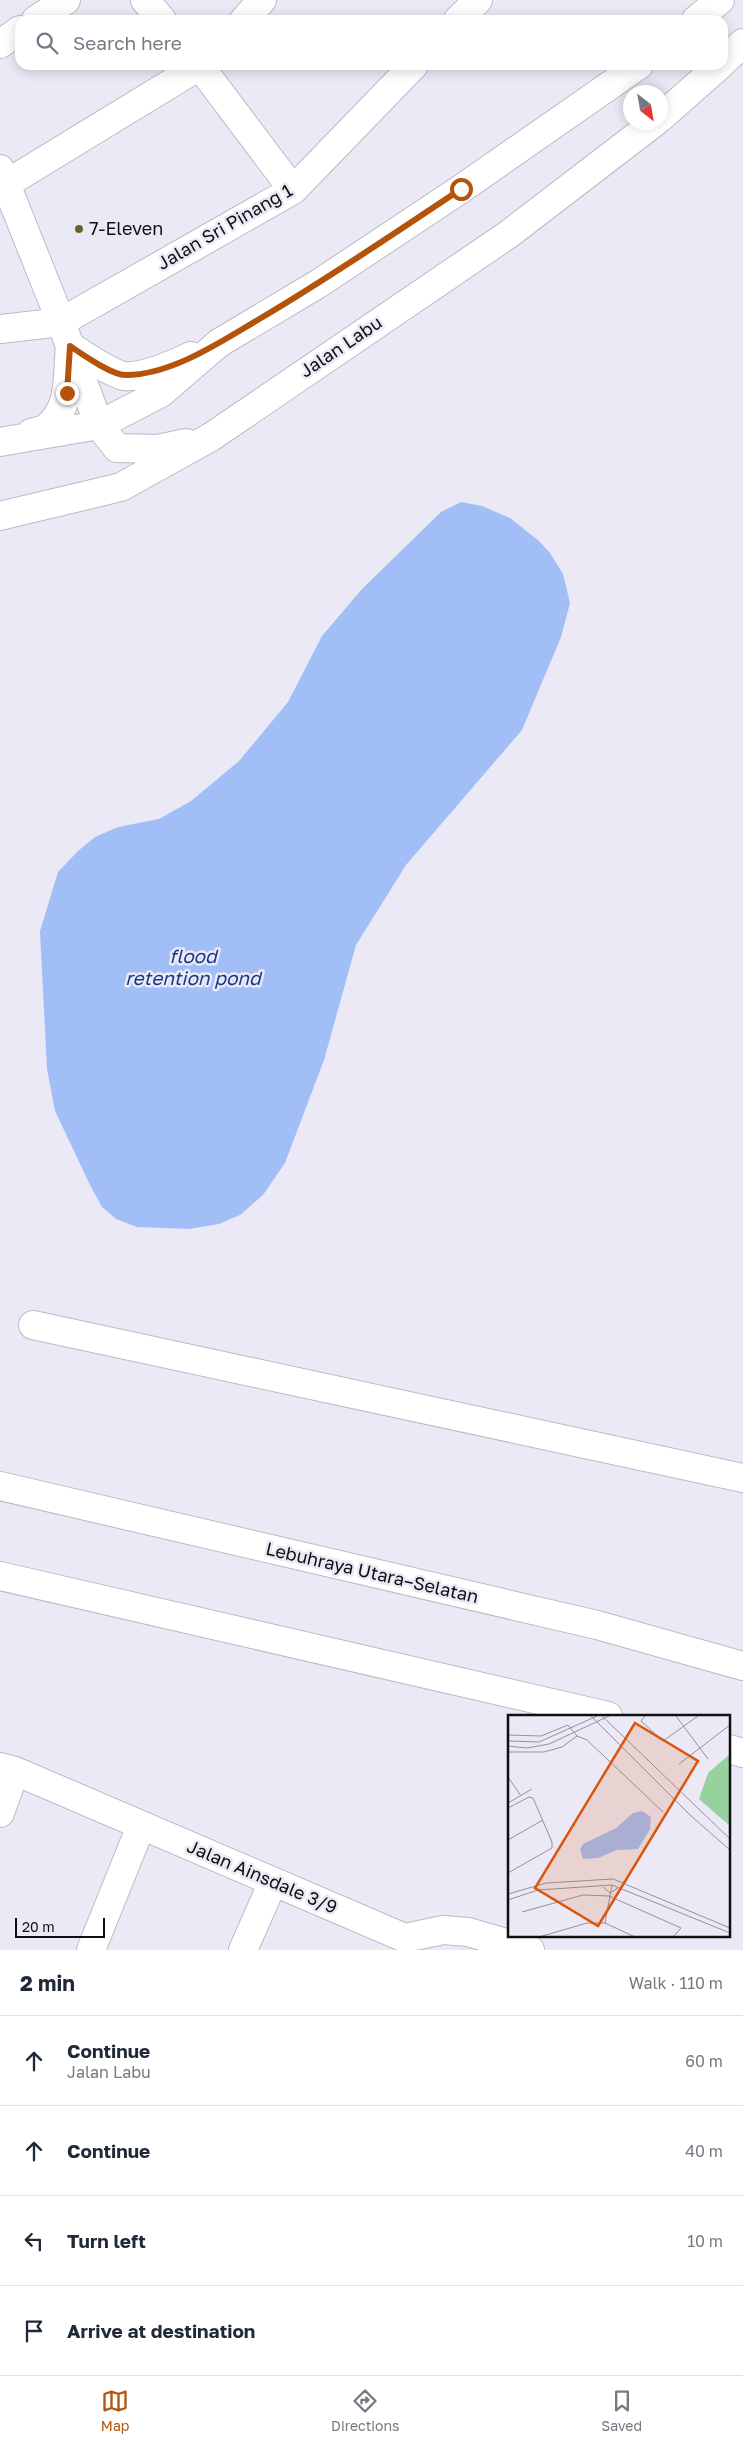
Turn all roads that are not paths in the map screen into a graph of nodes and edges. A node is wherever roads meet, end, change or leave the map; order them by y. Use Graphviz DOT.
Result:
graph roads {
  1 [pos="66,0"];
  2 [pos="145,0"];
  3 [pos="262,0"];
  4 [pos="478,0"];
  5 [pos="720,0"];
  6 [pos="44,15"];
  7 [pos="158,15"];
  8 [pos="248,15"];
  9 [pos="463,15"];
  10 [pos="702,15"];
  11 [pos="15,34"];
  12 [pos="743,43"];
  13 [pos="0,44"];
  14 [pos="728,57"];
  15 [pos="191,70"];
  16 [pos="204,70"];
  17 [pos="409,70"];
  18 [pos="632,70"];
  19 [pos="714,70"];
  20 [pos="668,111"];
  21 [pos="645,130"];
  22 [pos="2,179"];
  23 [pos="293,190"];
  24 [pos="0,329"];
  25 [pos="65,334"];
  26 [pos="219,343"];
  27 [pos="99,425"];
  28 [pos="212,437"];
  29 [pos="0,441"];
  30 [pos="0,516"];
  31 [pos="33,1325"];
  32 [pos="743,1478"];
  33 [pos="0,1486"];
  34 [pos="0,1576"];
  35 [pos="743,1666"];
  36 [pos="604,1715"];
  37 [pos="730,1749"];
  38 [pos="743,1753"];
  39 [pos="8,1769"];
  40 [pos="0,1813"];
  41 [pos="141,1826"];
  42 [pos="273,1882"];
  43 [pos="402,1944"];
  44 [pos="91,1950"];
  45 [pos="243,1950"];
  46 [pos="530,1950"];
  1 -- 6 [label="main road"];
  2 -- 7 [label="main road"];
  3 -- 8 [label="main road"];
  4 -- 9 [label="main road"];
  5 -- 10 [label="main road"];
  11 -- 13 [label="main road"];
  12 -- 14 [label="main road"];
  15 -- 22 [label="main road"];
  16 -- 23 [label="main road"];
  17 -- 23 [label="main road, Jalan Sri Pinang 1"];
  18 -- 26 [label="main road"];
  19 -- 20 [label="main road"];
  21 -- 28 [label="main road, Jalan Labu"];
  22 -- 25 [label="main road"];
  23 -- 25 [label="main road, Jalan Sri Pinang 1"];
  24 -- 25 [label="main road, Jalan Sri Pinang 1"];
  25 -- 26 [label="main road"];
  25 -- 27 [label="main road"];
  25 -- 29 [label="main road"];
  26 -- 27 [label="main road"];
  27 -- 28 [label="main road"];
  27 -- 29 [label="main road"];
  28 -- 30 [label="main road, Jalan Labu"];
  31 -- 32 [label="main road"];
  33 -- 35 [label="main road, Lebuhraya Utara–Selatan"];
  34 -- 36 [label="main road"];
  37 -- 38 [label="main road"];
  39 -- 40 [label="main road"];
  39 -- 41 [label="main road, Jalan Ainsdale 3/9"];
  41 -- 42 [label="main road, Jalan Ainsdale 3/9"];
  41 -- 44 [label="main road"];
  42 -- 43 [label="main road, Jalan Ainsdale 3/9"];
  42 -- 45 [label="main road"];
  43 -- 46 [label="main road, Jalan Ainsdale 3/9"];
}
